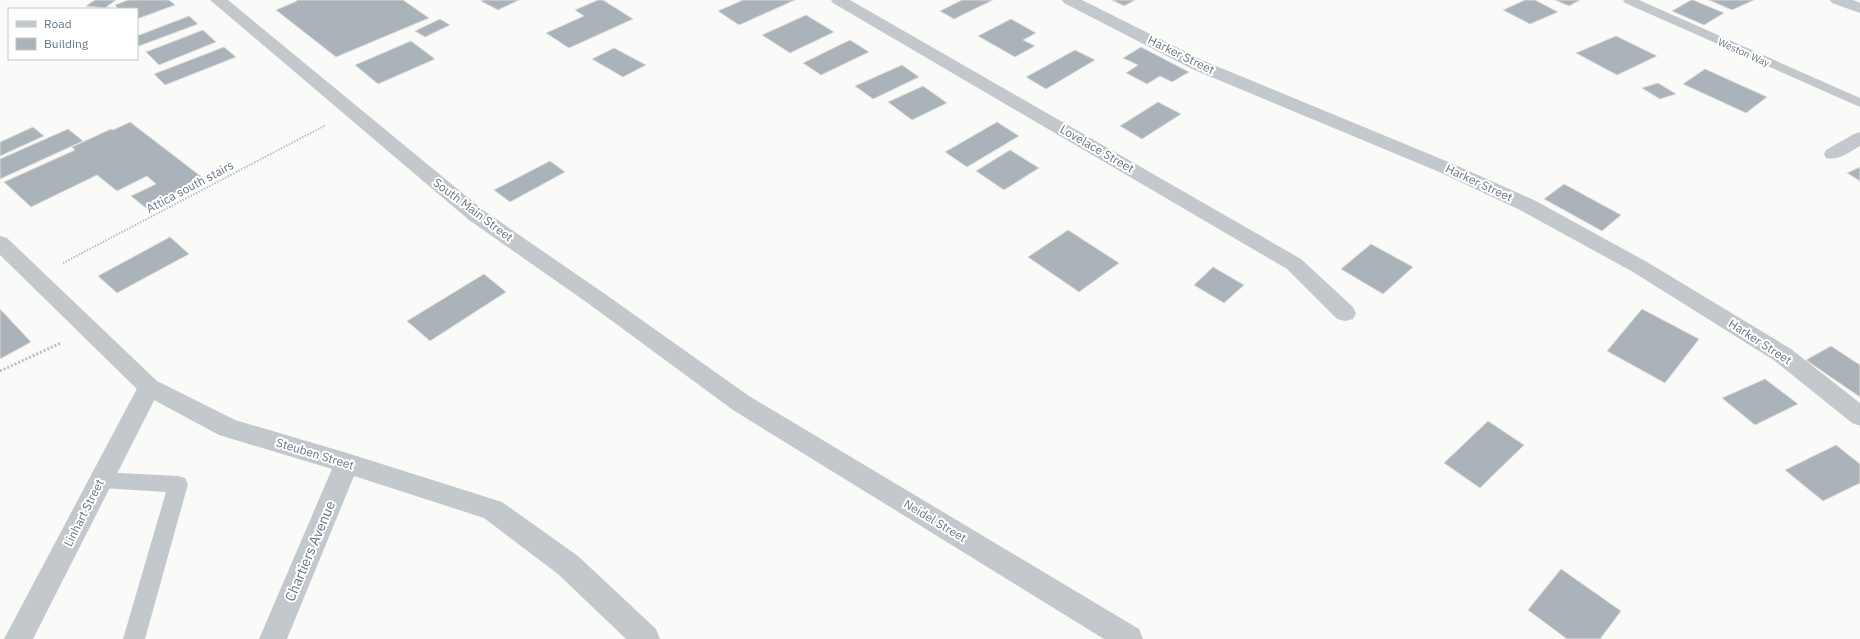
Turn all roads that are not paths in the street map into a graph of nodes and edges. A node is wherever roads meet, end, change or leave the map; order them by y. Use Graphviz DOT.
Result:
graph roads {
  1 [pos="218,0"];
  2 [pos="839,0"];
  3 [pos="1070,0"];
  4 [pos="1629,0"];
  5 [pos="1838,0"];
  6 [pos="1860,8"];
  7 [pos="1860,103"];
  8 [pos="1860,138"];
  9 [pos="1833,154"];
  10 [pos="0,243"];
  11 [pos="1345,313"];
  12 [pos="149,387"];
  13 [pos="741,403"];
  14 [pos="1860,416"];
  15 [pos="347,463"];
  16 [pos="101,480"];
  17 [pos="18,639"];
  18 [pos="134,639"];
  19 [pos="273,639"];
  20 [pos="646,639"];
  21 [pos="1129,639"];
  1 -- 13 [label="street, South Main Street"];
  2 -- 11 [label="street, Lovelace Street"];
  3 -- 14 [label="street, Harker Street"];
  4 -- 7 [label="lane, Weston Way"];
  5 -- 6 [label="street"];
  8 -- 9 [label="street"];
  10 -- 12 [label="street, Steuben Street"];
  12 -- 15 [label="street, Steuben Street"];
  12 -- 16 [label="street, Linhart Street"];
  13 -- 21 [label="street, Neidel Street"];
  15 -- 19 [label="street, Chartiers Avenue"];
  15 -- 20 [label="street, Steuben Street"];
  16 -- 17 [label="street, Linhart Street"];
  16 -- 18 [label="lane"];
}
